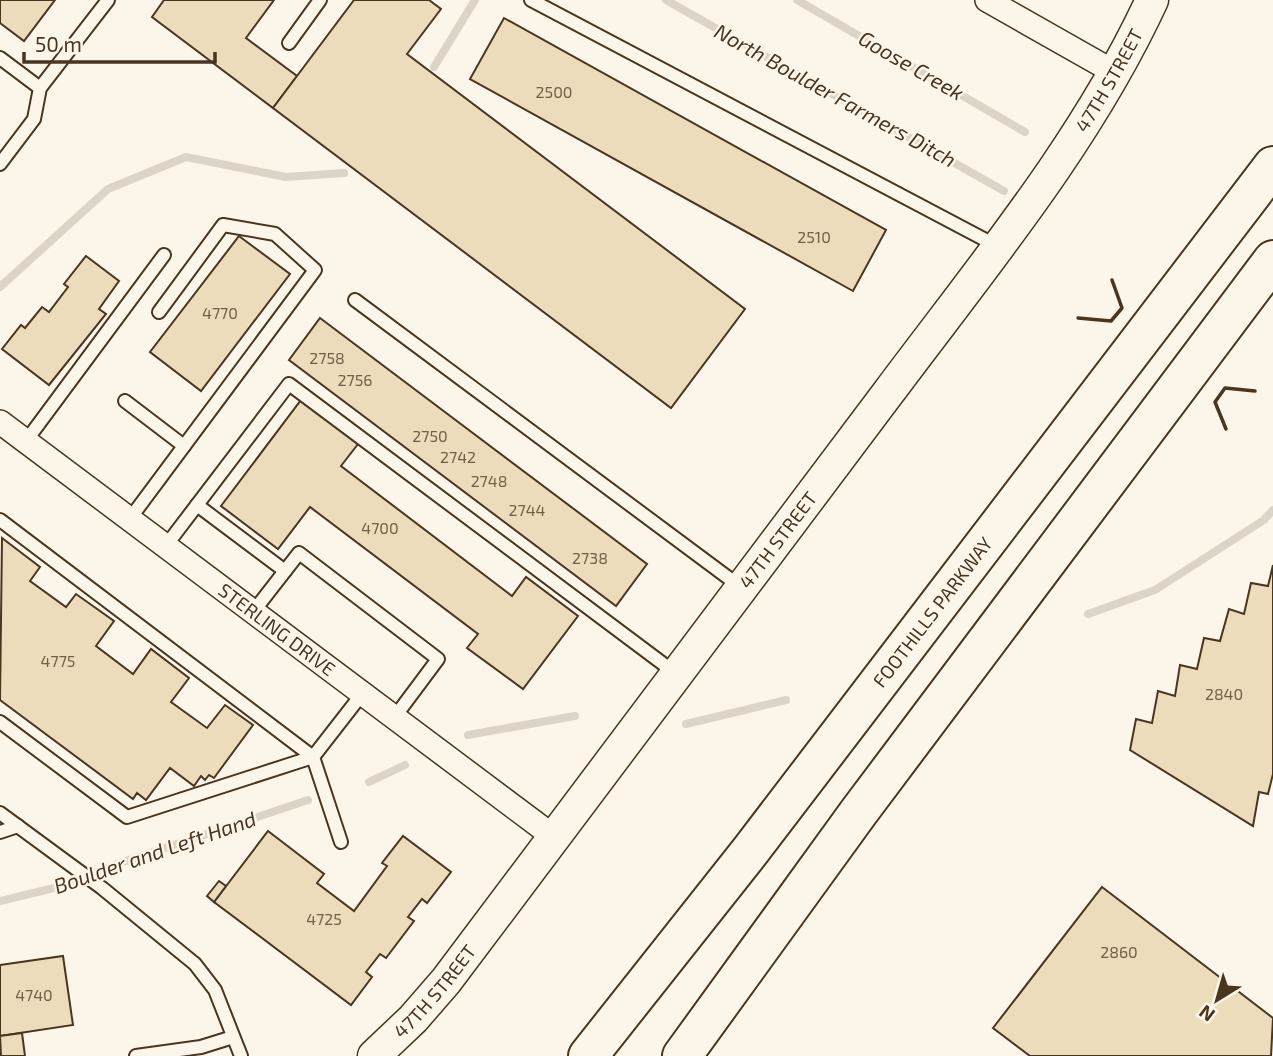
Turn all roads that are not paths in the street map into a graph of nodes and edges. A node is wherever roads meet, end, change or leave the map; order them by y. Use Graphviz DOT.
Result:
graph roads {
  1 [pos="108,0"];
  2 [pos="320,0"];
  3 [pos="531,0"];
  4 [pos="987,0"];
  5 [pos="1152,0"];
  6 [pos="289,43"];
  7 [pos="0,58"];
  8 [pos="1114,72"];
  9 [pos="40,88"];
  10 [pos="1273,158"];
  11 [pos="0,164"];
  12 [pos="1262,180"];
  13 [pos="997,247"];
  14 [pos="164,255"];
  15 [pos="1273,260"];
  16 [pos="355,300"];
  17 [pos="159,312"];
  18 [pos="125,401"];
  19 [pos="0,422"];
  20 [pos="26,441"];
  21 [pos="184,446"];
  22 [pos="197,505"];
  23 [pos="0,520"];
  24 [pos="129,520"];
  25 [pos="166,547"];
  26 [pos="285,572"];
  27 [pos="743,588"];
  28 [pos="253,612"];
  29 [pos="678,675"];
  30 [pos="362,694"];
  31 [pos="394,718"];
  32 [pos="0,722"];
  33 [pos="313,757"];
  34 [pos="0,813"];
  35 [pos="18,826"];
  36 [pos="0,832"];
  37 [pos="554,837"];
  38 [pos="341,842"];
  39 [pos="233,1037"];
  40 [pos="136,1056"];
  41 [pos="241,1056"];
  42 [pos="374,1056"];
  43 [pos="588,1056"];
  44 [pos="681,1056"];
  1 -- 9 [label="lane"];
  2 -- 6 [label="lane"];
  3 -- 13 [label="lane"];
  4 -- 8 [label="street"];
  5 -- 8 [label="street, 47TH STREET"];
  7 -- 9 [label="lane"];
  8 -- 13 [label="street, 47TH STREET"];
  9 -- 11 [label="lane"];
  10 -- 12 [label="highway, FOOTHILLS PARKWAY"];
  12 -- 43 [label="highway, FOOTHILLS PARKWAY"];
  13 -- 27 [label="street, 47TH STREET"];
  14 -- 20 [label="lane"];
  15 -- 44 [label="highway"];
  16 -- 27 [label="lane"];
  17 -- 21 [label="lane"];
  18 -- 21 [label="lane"];
  19 -- 20 [label="street, STERLING DRIVE"];
  20 -- 24 [label="street, STERLING DRIVE"];
  21 -- 24 [label="lane"];
  22 -- 25 [label="lane"];
  22 -- 26 [label="lane"];
  22 -- 29 [label="lane"];
  23 -- 33 [label="lane"];
  24 -- 25 [label="street, STERLING DRIVE"];
  25 -- 28 [label="street, STERLING DRIVE"];
  26 -- 28 [label="lane"];
  26 -- 31 [label="lane"];
  27 -- 29 [label="street, 47TH STREET"];
  28 -- 30 [label="street, STERLING DRIVE"];
  29 -- 37 [label="street, 47TH STREET"];
  30 -- 31 [label="street, STERLING DRIVE"];
  30 -- 33 [label="lane"];
  31 -- 37 [label="street, STERLING DRIVE"];
  32 -- 33 [label="lane"];
  33 -- 38 [label="lane"];
  34 -- 35 [label="lane"];
  35 -- 36 [label="lane"];
  35 -- 39 [label="lane"];
  37 -- 42 [label="street, 47TH STREET"];
  39 -- 40 [label="lane"];
  39 -- 41 [label="lane"];
}
